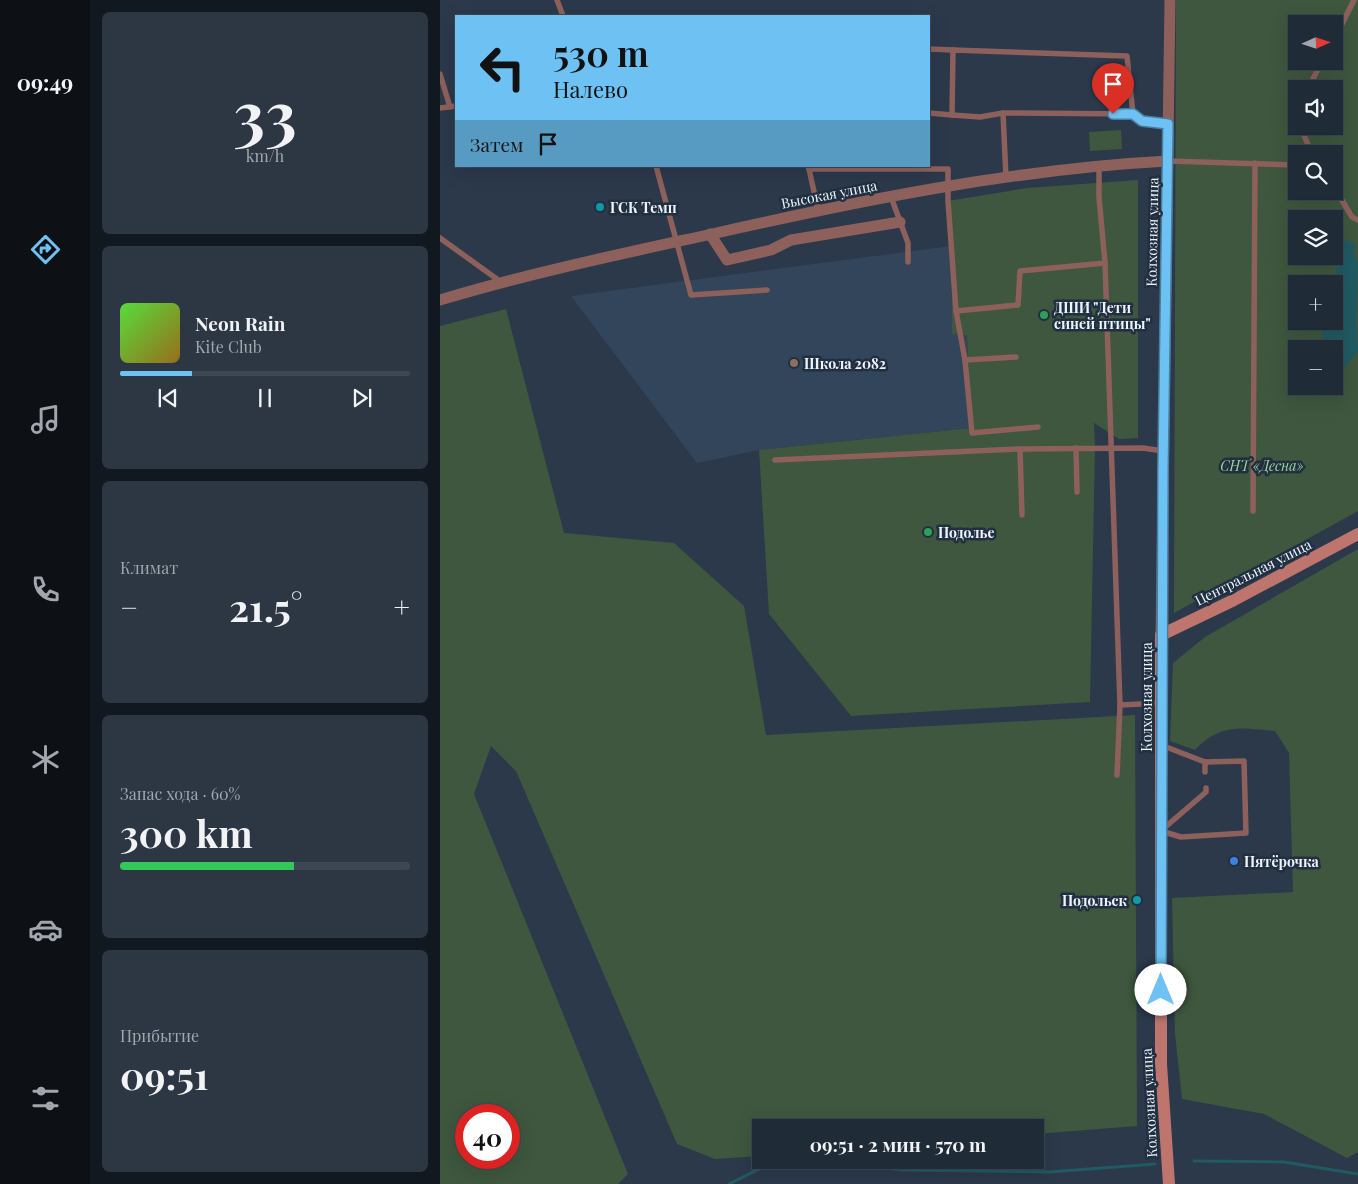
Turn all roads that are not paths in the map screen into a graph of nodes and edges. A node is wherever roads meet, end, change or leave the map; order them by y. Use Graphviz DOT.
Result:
graph roads {
  1 [pos="557,0"];
  2 [pos="1170,0"];
  3 [pos="1354,0"];
  4 [pos="563,15"];
  5 [pos="1343,22"];
  6 [pos="930,49"];
  7 [pos="953,50"];
  8 [pos="440,74"];
  9 [pos="453,107"];
  10 [pos="440,108"];
  11 [pos="930,113"];
  12 [pos="1003,113"];
  13 [pos="1133,114"];
  14 [pos="952,115"];
  15 [pos="1168,124"];
  16 [pos="1168,161"];
  17 [pos="1255,163"];
  18 [pos="1288,165"];
  19 [pos="1099,166"];
  20 [pos="656,167"];
  21 [pos="809,168"];
  22 [pos="1006,179"];
  23 [pos="949,187"];
  24 [pos="891,197"];
  25 [pos="1341,200"];
  26 [pos="818,210"];
  27 [pos="1358,220"];
  28 [pos="900,222"];
  29 [pos="710,234"];
  30 [pos="440,238"];
  31 [pos="677,242"];
  32 [pos="908,262"];
  33 [pos="1105,263"];
  34 [pos="501,282"];
  35 [pos="767,290"];
  36 [pos="440,300"];
  37 [pos="956,311"];
  38 [pos="1016,357"];
  39 [pos="966,360"];
  40 [pos="1038,427"];
  41 [pos="1076,448"];
  42 [pos="1110,448"];
  43 [pos="1020,449"];
  44 [pos="1163,451"];
  45 [pos="775,460"];
  46 [pos="1077,492"];
  47 [pos="1253,511"];
  48 [pos="1022,515"];
  49 [pos="1358,534"];
  50 [pos="1161,635"];
  51 [pos="1162,703"];
  52 [pos="1120,705"];
  53 [pos="1161,745"];
  54 [pos="1205,762"];
  55 [pos="1205,772"];
  56 [pos="1117,775"];
  57 [pos="1206,788"];
  58 [pos="1161,831"];
  59 [pos="1169,1184"];
  1 -- 4 [label="lane"];
  2 -- 15 [label="street, Колхозная улица"];
  3 -- 5 [label="lane"];
  6 -- 7 [label="lane"];
  7 -- 13 [label="lane"];
  7 -- 14 [label="lane"];
  8 -- 9 [label="lane"];
  9 -- 10 [label="lane"];
  11 -- 14 [label="lane"];
  12 -- 13 [label="lane"];
  12 -- 14 [label="lane"];
  12 -- 22 [label="lane"];
  13 -- 15 [label="lane"];
  15 -- 16 [label="street, Колхозная улица"];
  16 -- 17 [label="lane"];
  16 -- 19 [label="street, Высокая улица"];
  16 -- 44 [label="street, Колхозная улица"];
  17 -- 18 [label="lane"];
  17 -- 47 [label="lane"];
  19 -- 22 [label="street, Высокая улица"];
  19 -- 33 [label="lane"];
  20 -- 31 [label="lane"];
  21 -- 23 [label="lane"];
  21 -- 26 [label="lane"];
  22 -- 23 [label="street, Высокая улица"];
  23 -- 24 [label="street, Высокая улица"];
  23 -- 37 [label="lane"];
  24 -- 26 [label="street, Высокая улица"];
  24 -- 28 [label="lane"];
  25 -- 27 [label="lane"];
  26 -- 29 [label="street, Высокая улица"];
  28 -- 29 [label="street"];
  28 -- 32 [label="lane"];
  29 -- 31 [label="street, Высокая улица"];
  30 -- 34 [label="lane"];
  31 -- 34 [label="street, Высокая улица"];
  31 -- 35 [label="lane"];
  33 -- 37 [label="lane"];
  33 -- 42 [label="lane"];
  34 -- 36 [label="street, Высокая улица"];
  37 -- 39 [label="lane"];
  38 -- 39 [label="lane"];
  39 -- 40 [label="lane"];
  41 -- 42 [label="lane"];
  41 -- 43 [label="lane"];
  41 -- 46 [label="lane"];
  42 -- 44 [label="lane"];
  42 -- 52 [label="lane"];
  43 -- 45 [label="lane"];
  43 -- 48 [label="lane"];
  44 -- 50 [label="street, Колхозная улица"];
  49 -- 50 [label="street, Центральная улица"];
  50 -- 51 [label="street, Колхозная улица"];
  51 -- 52 [label="lane"];
  51 -- 53 [label="street, Колхозная улица"];
  52 -- 56 [label="lane"];
  53 -- 54 [label="lane"];
  53 -- 58 [label="street, Колхозная улица"];
  54 -- 55 [label="lane"];
  54 -- 58 [label="lane"];
  57 -- 58 [label="lane"];
  58 -- 59 [label="street, Колхозная улица"];
}
